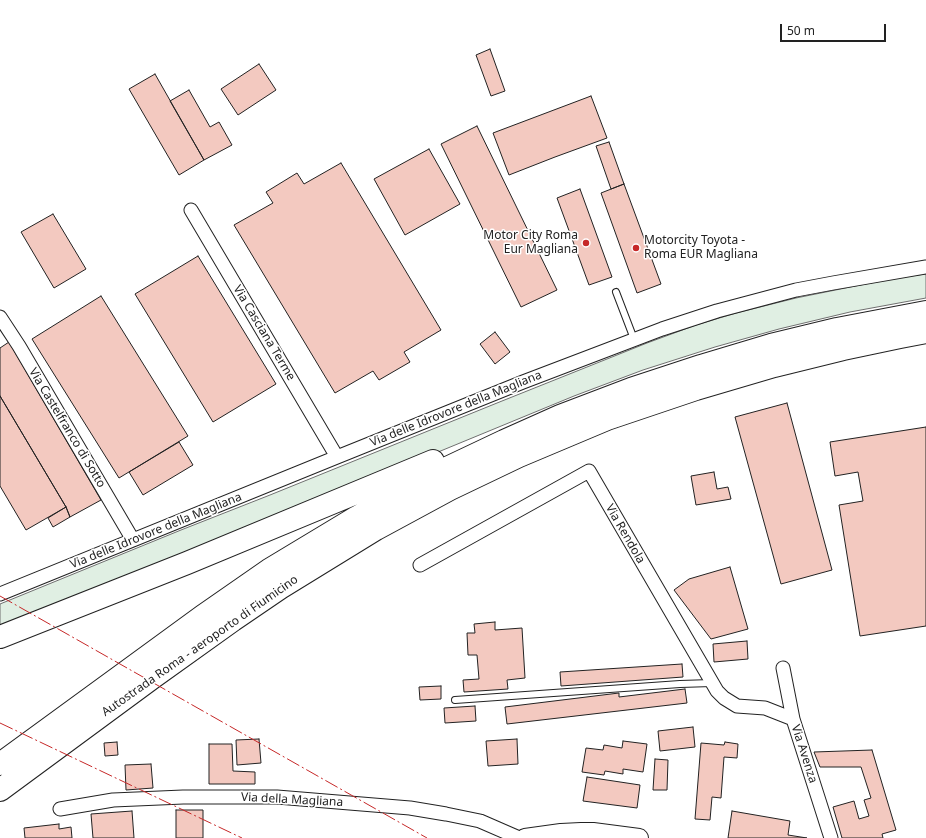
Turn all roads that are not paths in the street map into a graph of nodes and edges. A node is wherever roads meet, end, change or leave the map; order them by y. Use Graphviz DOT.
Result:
graph roads {
  1 [pos="192,210"];
  2 [pos="926,267"];
  3 [pos="616,292"];
  4 [pos="926,312"];
  5 [pos="0,317"];
  6 [pos="926,332"];
  7 [pos="634,339"];
  8 [pos="560,416"];
  9 [pos="337,457"];
  10 [pos="133,540"];
  11 [pos="420,565"];
  12 [pos="0,594"];
  13 [pos="0,637"];
  14 [pos="783,668"];
  15 [pos="712,683"];
  16 [pos="455,700"];
  17 [pos="793,719"];
  18 [pos="0,764"];
  19 [pos="0,790"];
  20 [pos="60,809"];
  21 [pos="519,838"];
  22 [pos="525,838"];
  23 [pos="639,838"];
  24 [pos="831,838"];
  1 -- 9 [label="street, Via Casciana Terme"];
  2 -- 7 [label="street, Via delle Idrovore della Magliana"];
  3 -- 7 [label="lane"];
  4 -- 8 [label="highway, Autostrada Roma - aeroporto di Fiumicino"];
  5 -- 10 [label="street, Via Castelfranco di Sotto"];
  6 -- 19 [label="highway, Autostrada Roma - aeroporto di Fiumicino"];
  7 -- 9 [label="street, Via delle Idrovore della Magliana"];
  8 -- 13 [label="highway"];
  8 -- 18 [label="highway, Autostrada Roma - aeroporto di Fiumicino"];
  9 -- 10 [label="street, Via delle Idrovore della Magliana"];
  10 -- 12 [label="street, Via delle Idrovore della Magliana"];
  11 -- 15 [label="street, Via Rendola"];
  14 -- 17 [label="street, Via Avenza"];
  15 -- 16 [label="lane"];
  15 -- 17 [label="street, Via Rendola"];
  17 -- 24 [label="street, Via Avenza"];
  20 -- 21 [label="street, Via della Magliana"];
  22 -- 23 [label="main road"];
}
